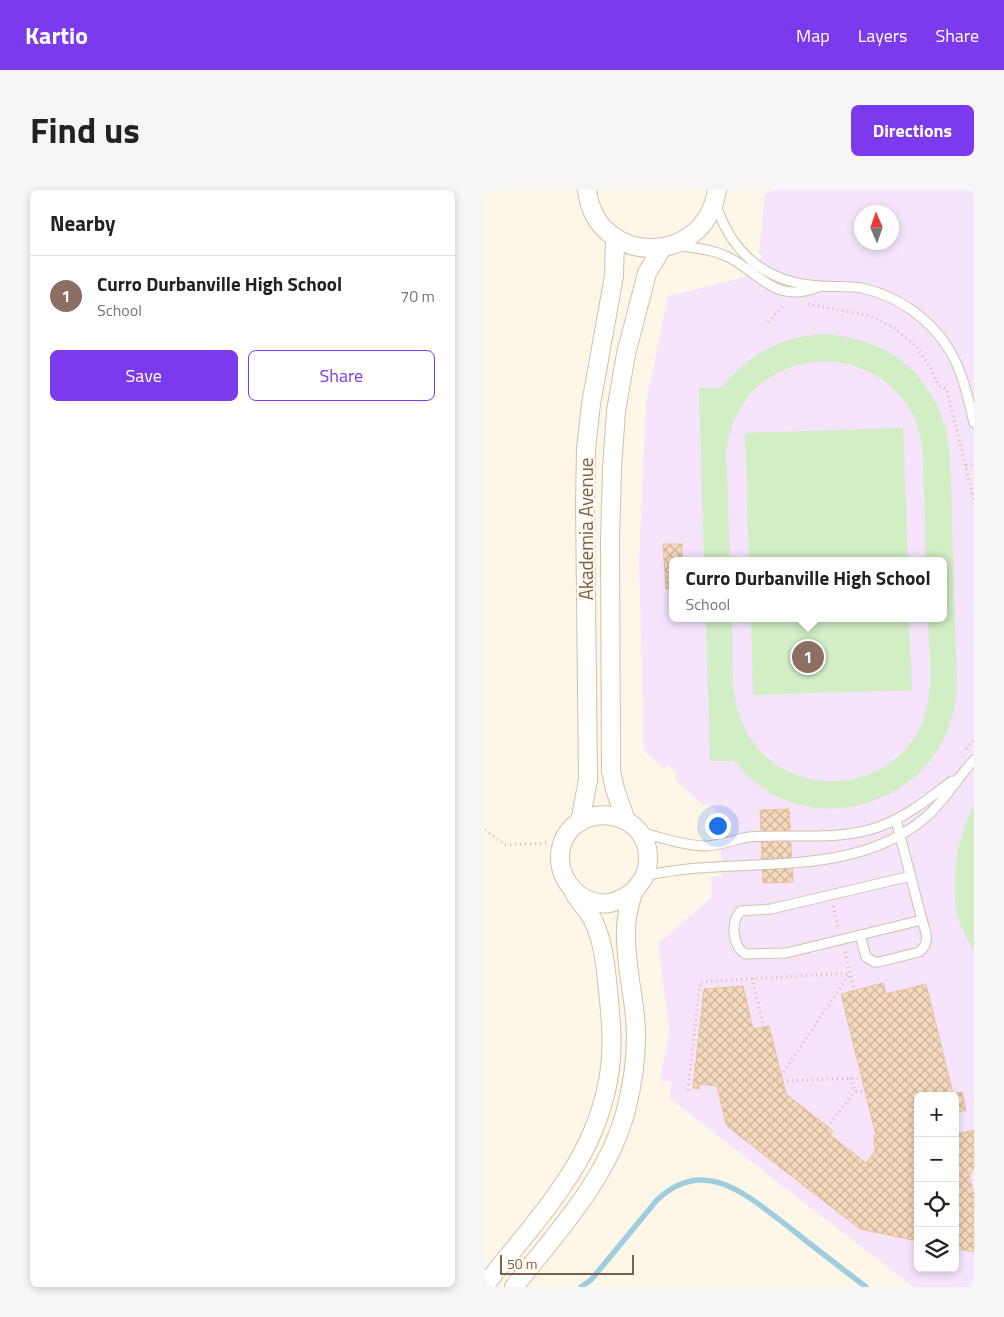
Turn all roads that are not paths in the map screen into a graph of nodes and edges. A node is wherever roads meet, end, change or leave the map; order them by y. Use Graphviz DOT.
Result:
graph roads {
  1 [pos="587,190"];
  2 [pos="716,196"];
  3 [pos="615,238"];
  4 [pos="666,247"];
  5 [pos="820,286"];
  6 [pos="974,423"];
  7 [pos="974,760"];
  8 [pos="960,775"];
  9 [pos="896,820"];
  10 [pos="626,821"];
  11 [pos="579,822"];
  12 [pos="640,833"];
  13 [pos="900,835"];
  14 [pos="645,876"];
  15 [pos="911,876"];
  16 [pos="571,888"];
  17 [pos="634,891"];
  18 [pos="922,920"];
  19 [pos="860,935"];
  20 [pos="485,1285"];
  21 [pos="514,1287"];
  1 -- 3 [label="street"];
  2 -- 4 [label="street"];
  2 -- 5 [label="lane"];
  3 -- 4 [label="street"];
  3 -- 11 [label="street, Akademia Avenue"];
  4 -- 5 [label="lane"];
  4 -- 10 [label="street, Akademia Avenue"];
  5 -- 6 [label="lane"];
  7 -- 8 [label="lane"];
  8 -- 9 [label="lane"];
  8 -- 13 [label="lane"];
  9 -- 12 [label="lane"];
  9 -- 13 [label="lane"];
  10 -- 11 [label="street"];
  10 -- 12 [label="street"];
  11 -- 16 [label="street"];
  12 -- 14 [label="street"];
  13 -- 14 [label="lane"];
  13 -- 15 [label="lane"];
  14 -- 17 [label="street"];
  15 -- 18 [label="lane"];
  15 -- 19 [label="lane"];
  16 -- 17 [label="street"];
  16 -- 20 [label="street"];
  17 -- 21 [label="street"];
  18 -- 19 [label="lane"];
  18 -- 19 [label="lane"];
}
